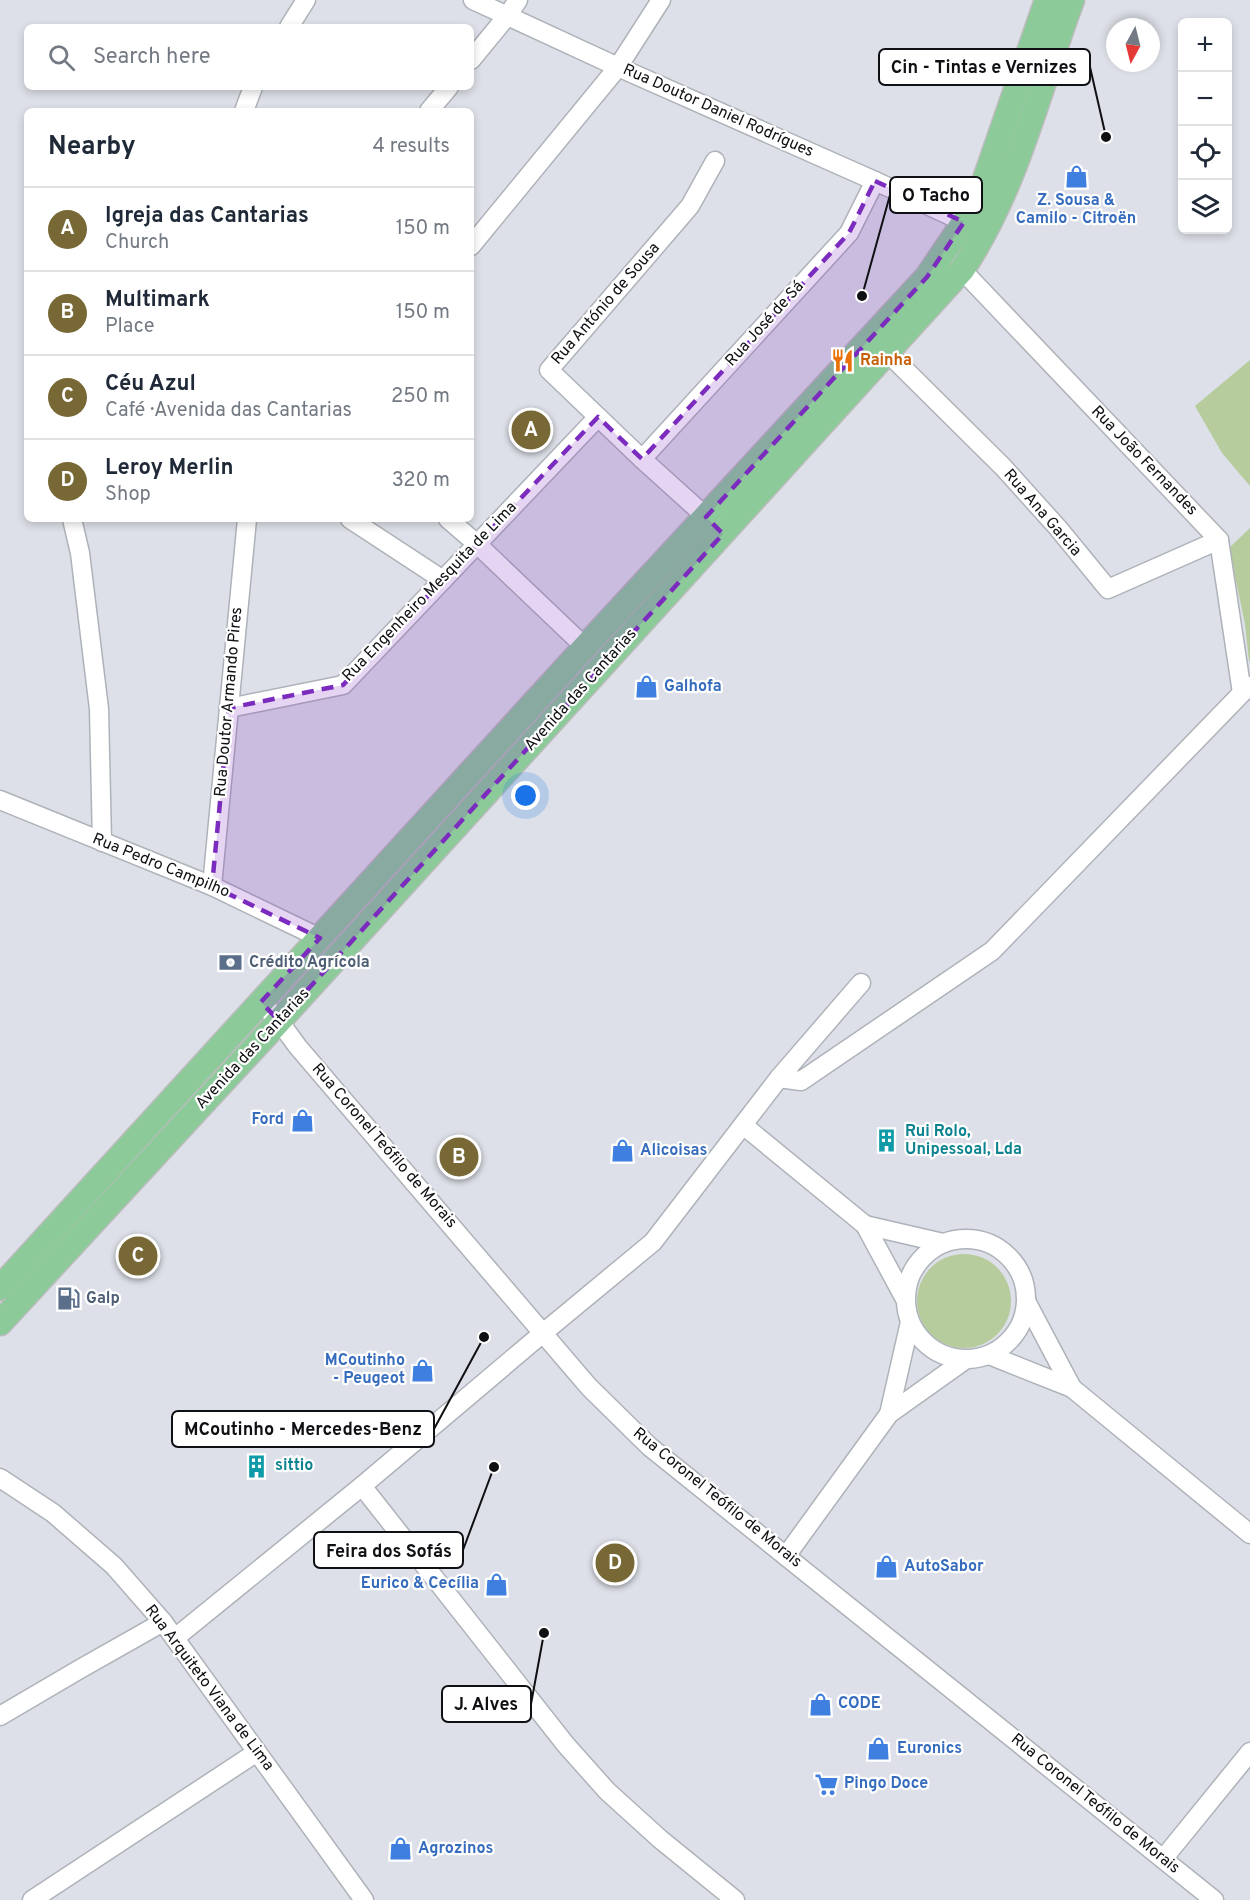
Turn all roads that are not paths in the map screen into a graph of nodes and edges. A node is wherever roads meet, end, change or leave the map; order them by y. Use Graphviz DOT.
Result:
graph roads {
  1 [pos="306,0"];
  2 [pos="473,0"];
  3 [pos="661,0"];
  4 [pos="1047,0"];
  5 [pos="1072,0"];
  6 [pos="513,8"];
  7 [pos="291,24"];
  8 [pos="474,56"];
  9 [pos="618,67"];
  10 [pos="252,90"];
  11 [pos="446,90"];
  12 [pos="245,108"];
  13 [pos="432,108"];
  14 [pos="715,161"];
  15 [pos="875,181"];
  16 [pos="964,222"];
  17 [pos="474,242"];
  18 [pos="962,270"];
  19 [pos="888,353"];
  20 [pos="598,417"];
  21 [pos="642,459"];
  22 [pos="706,517"];
  23 [pos="73,522"];
  24 [pos="246,522"];
  25 [pos="355,522"];
  26 [pos="451,522"];
  27 [pos="723,534"];
  28 [pos="1219,540"];
  29 [pos="477,544"];
  30 [pos="443,579"];
  31 [pos="585,647"];
  32 [pos="1246,690"];
  33 [pos="229,708"];
  34 [pos="0,800"];
  35 [pos="102,842"];
  36 [pos="212,886"];
  37 [pos="349,905"];
  38 [pos="320,938"];
  39 [pos="861,982"];
  40 [pos="261,1002"];
  41 [pos="279,1022"];
  42 [pos="779,1078"];
  43 [pos="743,1125"];
  44 [pos="865,1225"];
  45 [pos="943,1243"];
  46 [pos="0,1288"];
  47 [pos="905,1299"];
  48 [pos="1027,1303"];
  49 [pos="910,1322"];
  50 [pos="0,1323"];
  51 [pos="543,1333"];
  52 [pos="989,1355"];
  53 [pos="965,1360"];
  54 [pos="1072,1388"];
  55 [pos="889,1414"];
  56 [pos="0,1478"];
  57 [pos="362,1486"];
  58 [pos="1250,1534"];
  59 [pos="786,1556"];
  60 [pos="163,1622"];
  61 [pos="175,1638"];
  62 [pos="0,1716"];
  63 [pos="257,1752"];
  64 [pos="1250,1752"];
  65 [pos="1163,1859"];
  66 [pos="32,1900"];
  67 [pos="364,1900"];
  68 [pos="735,1900"];
  69 [pos="1214,1900"];
  1 -- 7 [label="street"];
  2 -- 6 [label="street, Rua Doutor Daniel Rodrígues"];
  3 -- 9 [label="street"];
  4 -- 16 [label="main road, Avenida das Cantarias"];
  5 -- 18 [label="main road, Avenida das Cantarias"];
  6 -- 8 [label="street"];
  6 -- 9 [label="street, Rua Doutor Daniel Rodrígues"];
  9 -- 15 [label="street, Rua Doutor Daniel Rodrígues"];
  9 -- 17 [label="street"];
  10 -- 12 [label="street"];
  11 -- 13 [label="street"];
  14 -- 20 [label="street, Rua António de Sousa"];
  15 -- 16 [label="street, Rua Doutor Daniel Rodrígues"];
  15 -- 21 [label="street, Rua José de Sá"];
  16 -- 22 [label="main road, Avenida das Cantarias"];
  18 -- 19 [label="main road, Avenida das Cantarias"];
  18 -- 28 [label="street, Rua João Fernandes"];
  19 -- 27 [label="main road, Avenida das Cantarias"];
  19 -- 28 [label="street, Rua Ana Garcia"];
  20 -- 21 [label="street, Rua António de Sousa"];
  20 -- 29 [label="street, Rua Engenheiro Mesquita de Lima"];
  21 -- 22 [label="street, Rua António de Sousa"];
  22 -- 27 [label="street, Rua António de Sousa"];
  22 -- 31 [label="main road, Avenida das Cantarias"];
  23 -- 35 [label="street"];
  24 -- 33 [label="street, Rua Doutor Armando Pires"];
  25 -- 30 [label="street"];
  26 -- 29 [label="street"];
  27 -- 41 [label="main road, Avenida das Cantarias"];
  28 -- 32 [label="street"];
  29 -- 30 [label="street, Rua Engenheiro Mesquita de Lima"];
  29 -- 31 [label="street"];
  30 -- 33 [label="street, Rua Engenheiro Mesquita de Lima"];
  31 -- 37 [label="main road, Avenida das Cantarias"];
  32 -- 42 [label="street"];
  33 -- 36 [label="street, Rua Doutor Armando Pires"];
  34 -- 35 [label="street, Rua Pedro Campilho"];
  35 -- 36 [label="street, Rua Pedro Campilho"];
  36 -- 38 [label="street, Rua Pedro Campilho"];
  37 -- 38 [label="main road, Avenida das Cantarias"];
  37 -- 41 [label="main road"];
  38 -- 40 [label="main road, Avenida das Cantarias"];
  39 -- 42 [label="street"];
  40 -- 41 [label="street, Rua Coronel Teófilo de Morais"];
  40 -- 46 [label="main road, Avenida das Cantarias"];
  41 -- 50 [label="main road, Avenida das Cantarias"];
  41 -- 51 [label="street, Rua Coronel Teófilo de Morais"];
  42 -- 43 [label="street"];
  43 -- 44 [label="street"];
  43 -- 51 [label="street"];
  44 -- 45 [label="street"];
  44 -- 47 [label="street"];
  45 -- 47 [label="street"];
  45 -- 48 [label="street"];
  47 -- 49 [label="street"];
  48 -- 52 [label="street"];
  48 -- 54 [label="street"];
  49 -- 53 [label="street"];
  49 -- 55 [label="street"];
  51 -- 57 [label="street"];
  51 -- 59 [label="street, Rua Coronel Teófilo de Morais"];
  52 -- 53 [label="street"];
  52 -- 54 [label="street"];
  53 -- 55 [label="street"];
  54 -- 58 [label="street"];
  55 -- 59 [label="street"];
  56 -- 60 [label="street, Rua Arquiteto Viana de Lima"];
  57 -- 61 [label="street"];
  57 -- 68 [label="street"];
  59 -- 65 [label="street, Rua Coronel Teófilo de Morais"];
  60 -- 61 [label="street, Rua Arquiteto Viana de Lima"];
  60 -- 62 [label="street"];
  61 -- 63 [label="street, Rua Arquiteto Viana de Lima"];
  63 -- 66 [label="street"];
  63 -- 67 [label="street, Rua Arquiteto Viana de Lima"];
  64 -- 65 [label="street"];
  65 -- 69 [label="street, Rua Coronel Teófilo de Morais"];
}
